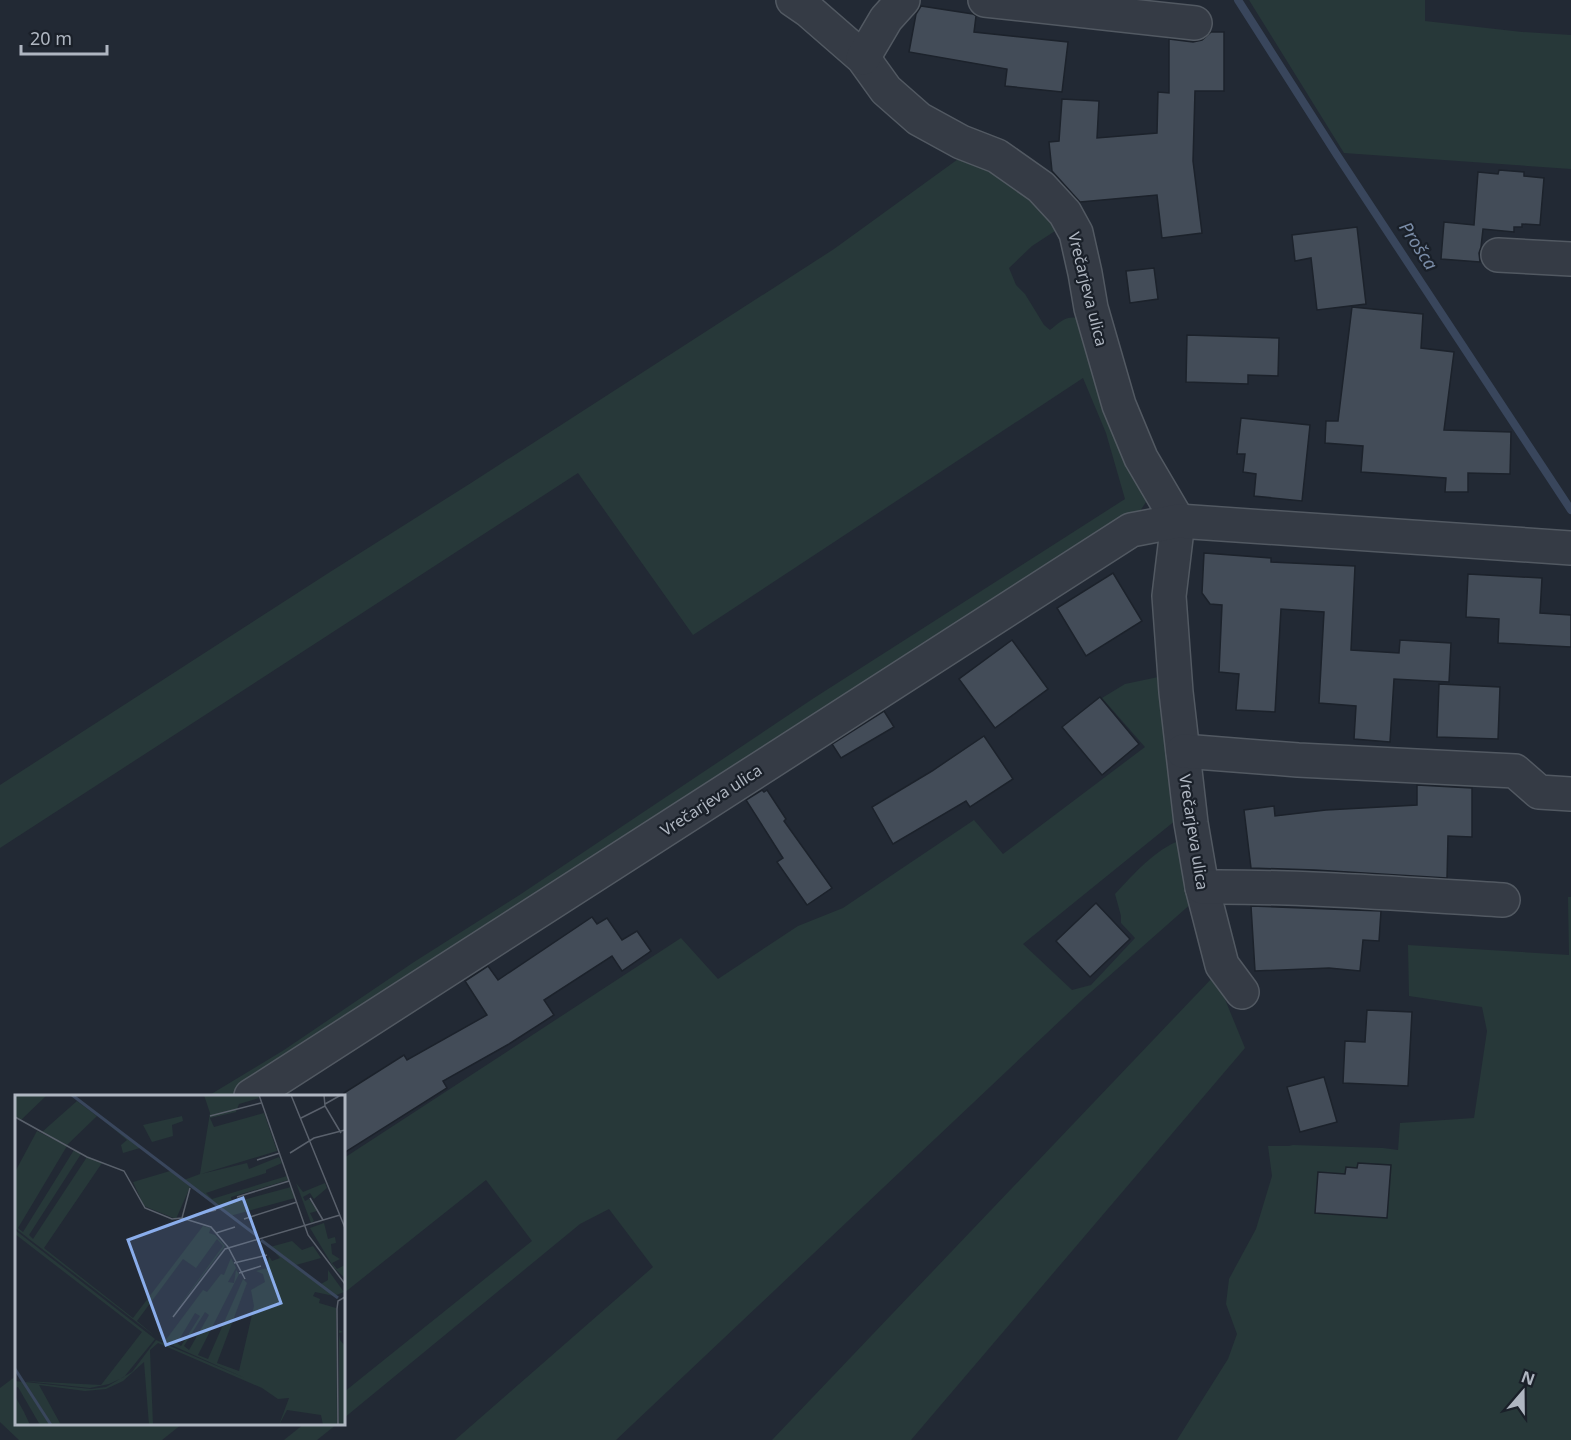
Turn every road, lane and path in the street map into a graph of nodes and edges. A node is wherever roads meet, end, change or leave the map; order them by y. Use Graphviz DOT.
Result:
graph roads {
  1 [pos="793,0"];
  2 [pos="903,0"];
  3 [pos="986,0"];
  4 [pos="1195,23"];
  5 [pos="862,58"];
  6 [pos="1498,255"];
  7 [pos="1571,258"];
  8 [pos="1178,521"];
  9 [pos="1571,548"];
  10 [pos="1183,751"];
  11 [pos="1571,794"];
  12 [pos="1202,887"];
  13 [pos="1503,900"];
  14 [pos="1242,992"];
  15 [pos="253,1095"];
  1 -- 5 [label="street, Vrečarjeva ulica"];
  2 -- 5 [label="street"];
  3 -- 4 [label="street"];
  5 -- 8 [label="street, Vrečarjeva ulica"];
  6 -- 7 [label="street"];
  8 -- 9 [label="street, Vrečarjeva ulica"];
  8 -- 10 [label="street, Vrečarjeva ulica"];
  8 -- 15 [label="street, Vrečarjeva ulica"];
  10 -- 11 [label="street"];
  10 -- 12 [label="street, Vrečarjeva ulica"];
  12 -- 13 [label="street"];
  12 -- 14 [label="street, Vrečarjeva ulica"];
}
